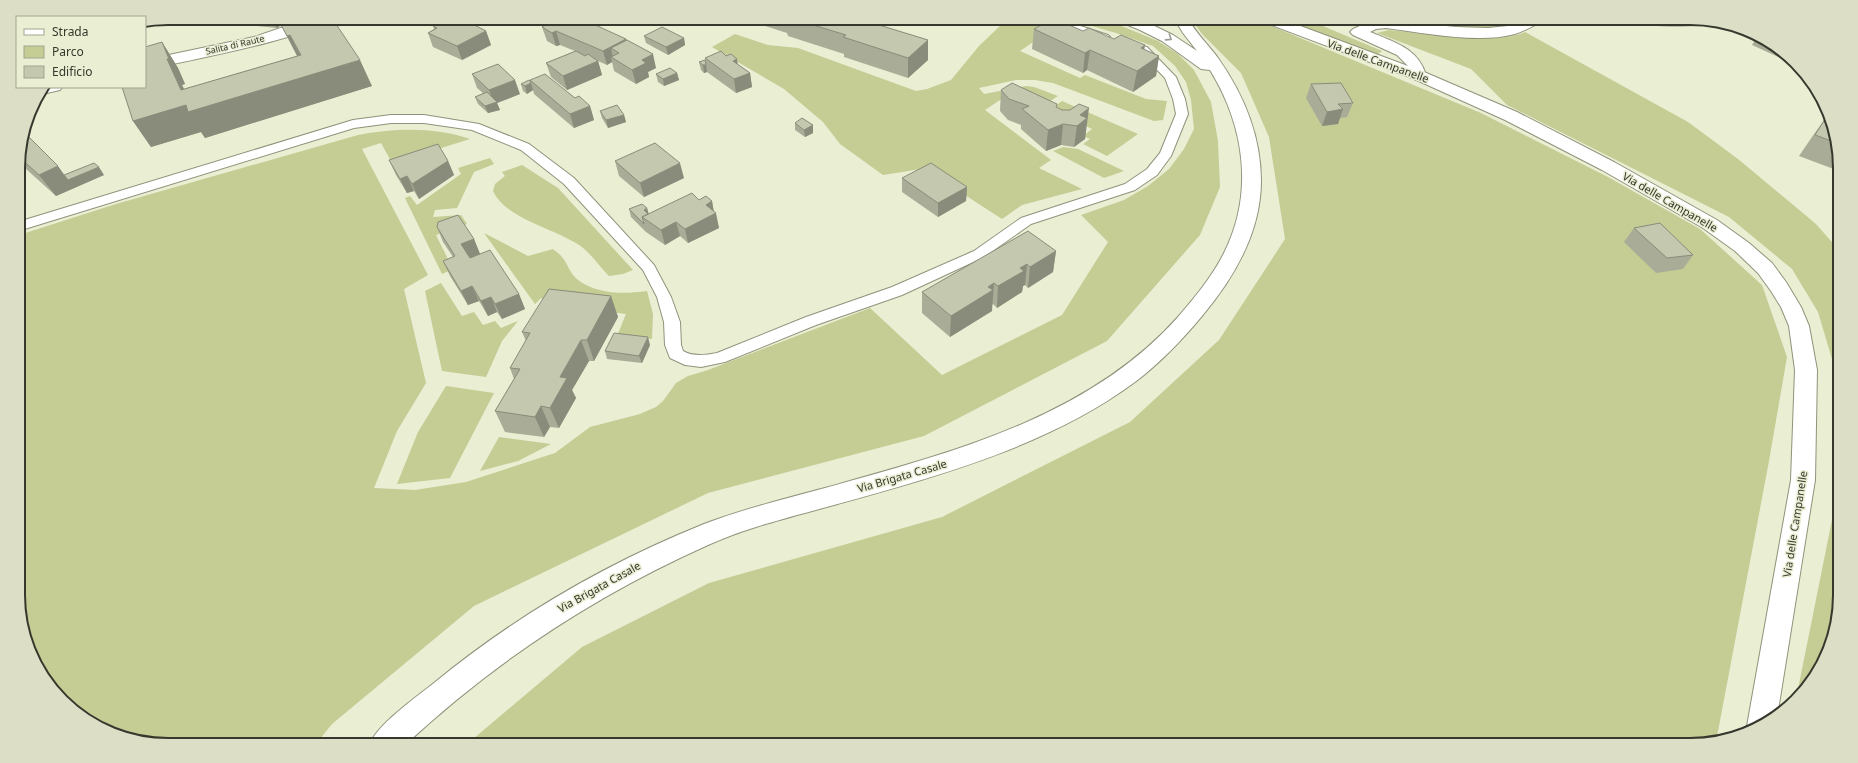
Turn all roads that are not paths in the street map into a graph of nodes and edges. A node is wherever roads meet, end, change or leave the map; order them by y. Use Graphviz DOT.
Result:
graph roads {
  1 [pos="305,25"];
  2 [pos="1067,25"];
  3 [pos="1141,25"];
  4 [pos="1184,25"];
  5 [pos="1284,25"];
  6 [pos="1373,25"];
  7 [pos="1395,25"];
  8 [pos="1522,25"];
  9 [pos="1113,40"];
  10 [pos="1128,44"];
  11 [pos="146,64"];
  12 [pos="1418,75"];
  13 [pos="1226,82"];
  14 [pos="25,225"];
  15 [pos="1762,719"];
  16 [pos="392,738"];
  1 -- 11 [label="street, Salita di Raute"];
  2 -- 9 [label="lane"];
  3 -- 13 [label="street, Via Brigata Casale, one-way"];
  4 -- 13 [label="street, Via Brigata Casale"];
  5 -- 12 [label="street, Via delle Campanelle"];
  6 -- 12 [label="street"];
  7 -- 8 [label="street"];
  10 -- 14 [label="lane"];
  12 -- 15 [label="street, Via delle Campanelle"];
  13 -- 16 [label="street, Via Brigata Casale"];
}
